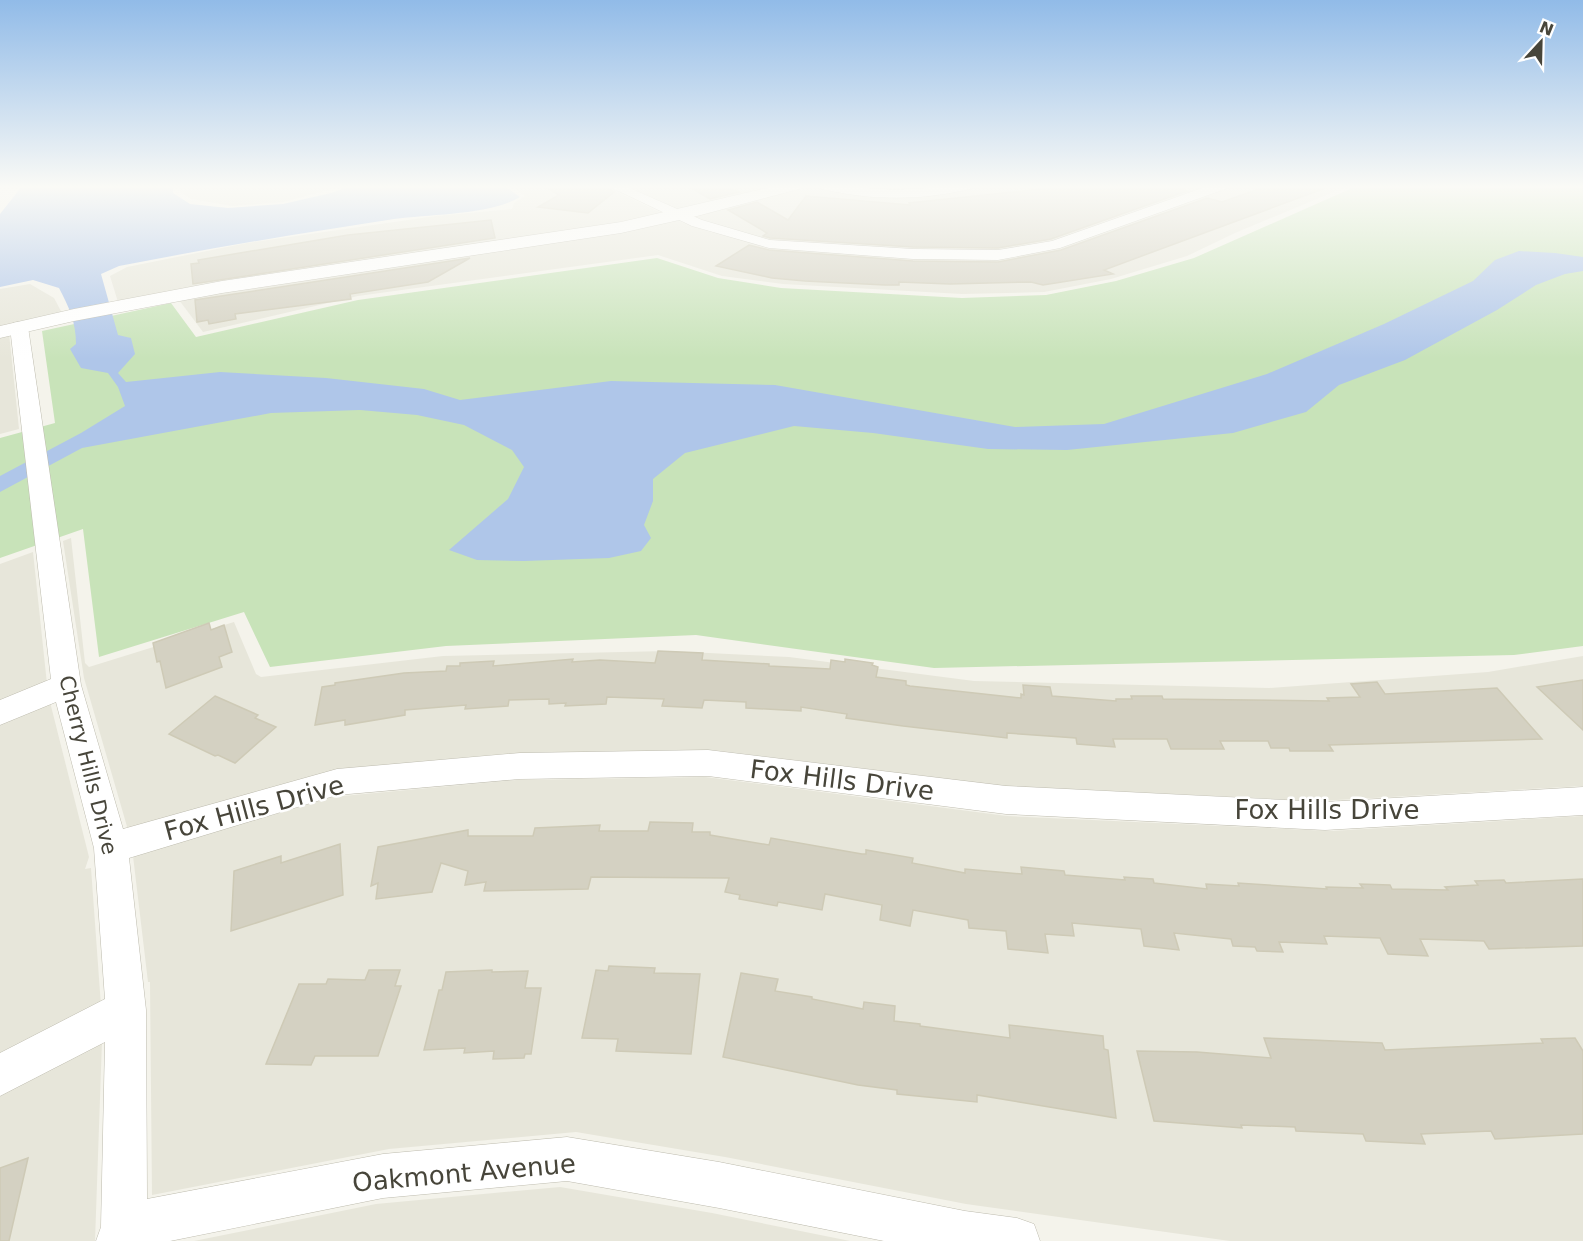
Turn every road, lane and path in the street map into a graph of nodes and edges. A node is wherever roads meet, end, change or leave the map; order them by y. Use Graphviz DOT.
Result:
graph roads {
  1 [pos="517,243"];
  2 [pos="771,243"];
  3 [pos="1061,243"];
  4 [pos="10,329"];
  5 [pos="66,685"];
  6 [pos="0,713"];
  7 [pos="1583,801"];
  8 [pos="111,848"];
  9 [pos="126,1010"];
  10 [pos="0,1075"];
  11 [pos="122,1234"];
  12 [pos="1017,1241"];
  1 -- 4 [label="street"];
  2 -- 3 [label="street"];
  4 -- 5 [label="street, Cherry Hills Drive"];
  5 -- 6 [label="street"];
  5 -- 8 [label="street, Cherry Hills Drive"];
  7 -- 8 [label="street, Fox Hills Drive"];
  8 -- 9 [label="street, Cherry Hills Drive"];
  9 -- 10 [label="street"];
  9 -- 11 [label="street, Cherry Hills Drive"];
  11 -- 12 [label="street, Oakmont Avenue"];
}
